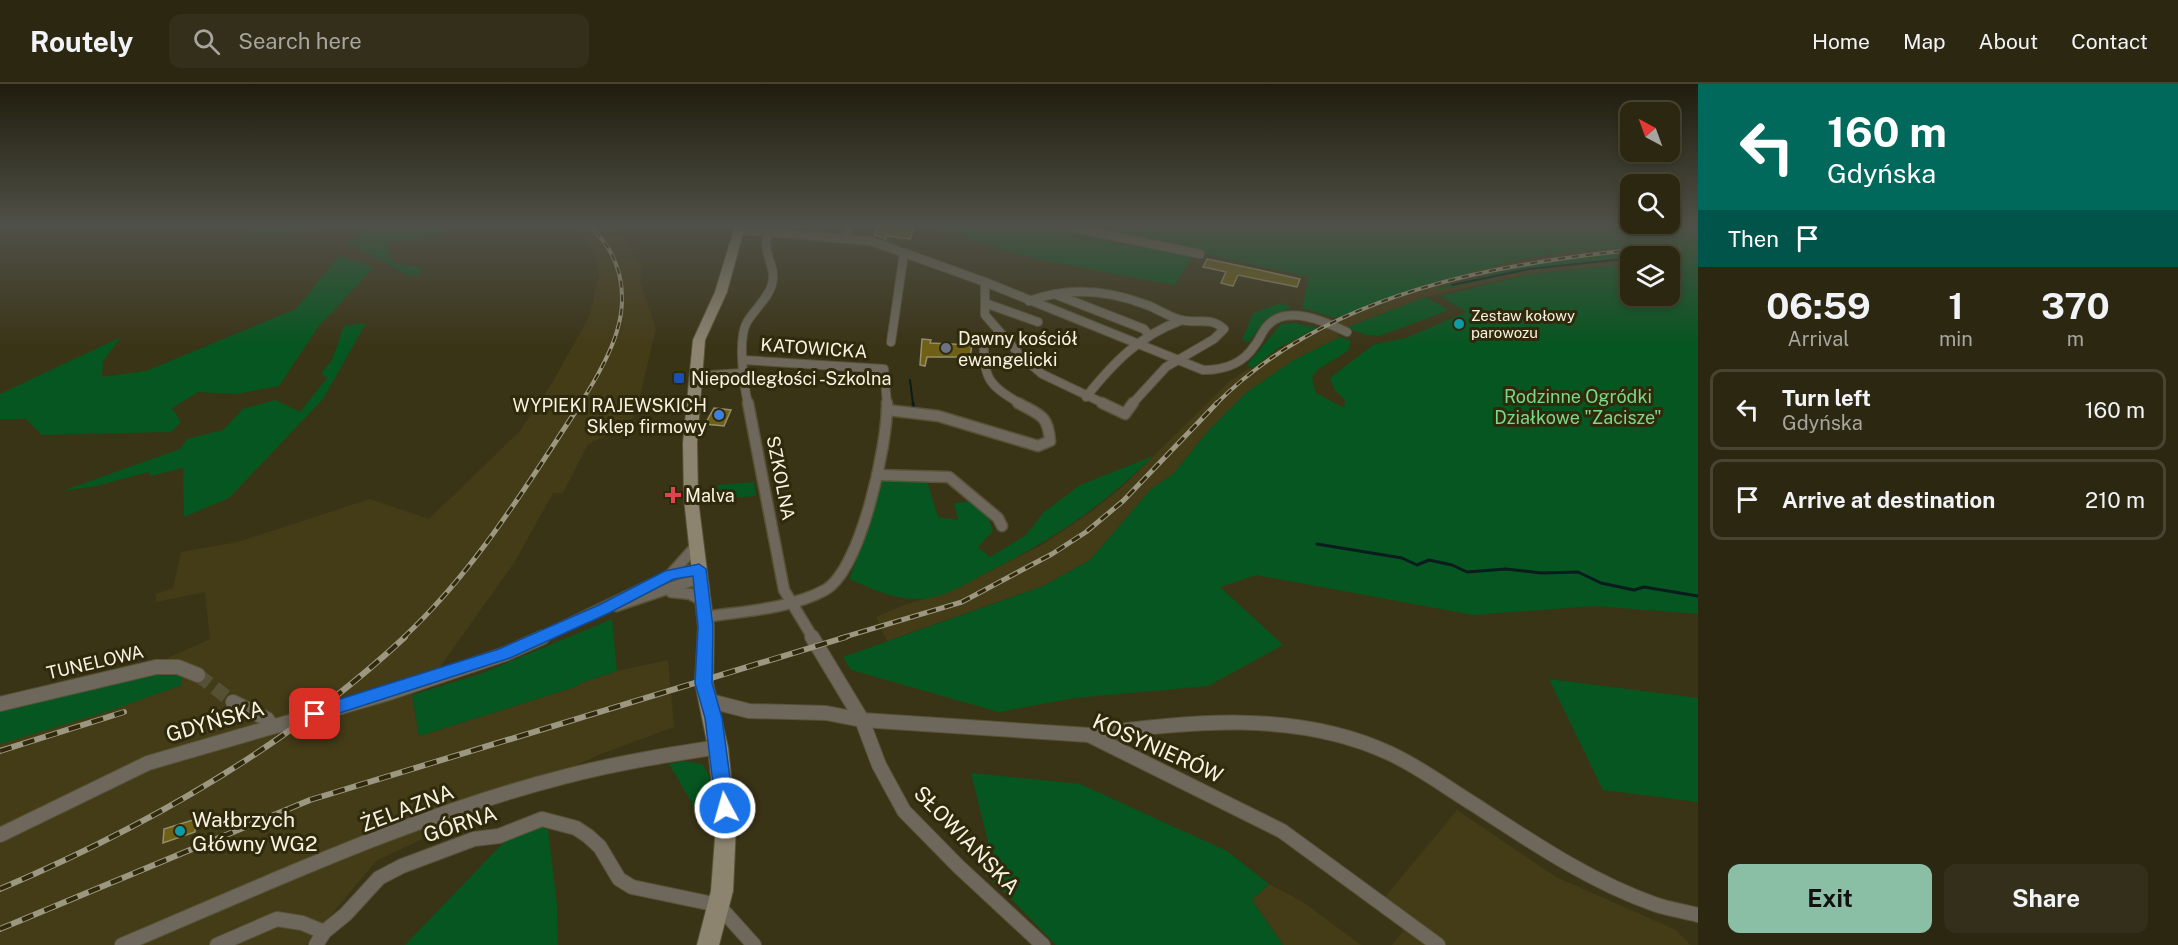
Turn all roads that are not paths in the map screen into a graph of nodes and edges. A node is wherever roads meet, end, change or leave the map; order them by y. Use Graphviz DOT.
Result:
graph roads {
  1 [pos="729,266"];
  2 [pos="769,266"];
  3 [pos="902,266"];
  4 [pos="941,266"];
  5 [pos="985,282"];
  6 [pos="1054,293"];
  7 [pos="1029,301"];
  8 [pos="985,303"];
  9 [pos="1182,320"];
  10 [pos="1038,322"];
  11 [pos="1347,332"];
  12 [pos="1148,334"];
  13 [pos="984,340"];
  14 [pos="891,342"];
  15 [pos="1133,343"];
  16 [pos="743,360"];
  17 [pos="1174,360"];
  18 [pos="742,373"];
  19 [pos="695,376"];
  20 [pos="1086,396"];
  21 [pos="887,410"];
  22 [pos="877,475"];
  23 [pos="1002,526"];
  24 [pos="696,546"];
  25 [pos="700,574"];
  26 [pos="671,575"];
  27 [pos="664,592"];
  28 [pos="789,603"];
  29 [pos="604,609"];
  30 [pos="704,609"];
  31 [pos="198,675"];
  32 [pos="233,702"];
  33 [pos="710,702"];
  34 [pos="0,704"];
  35 [pos="862,720"];
  36 [pos="272,727"];
  37 [pos="1089,735"];
  38 [pos="718,747"];
  39 [pos="4,831"];
  40 [pos="718,905"];
  41 [pos="1698,915"];
  42 [pos="320,939"];
  43 [pos="122,945"];
  44 [pos="217,945"];
  45 [pos="708,945"];
  46 [pos="754,945"];
  47 [pos="1043,945"];
  48 [pos="1438,945"];
  1 -- 19 [label="main road"];
  2 -- 16 [label="street, SZKOLNA"];
  3 -- 14 [label="street"];
  4 -- 5 [label="street"];
  5 -- 7 [label="street"];
  5 -- 8 [label="street"];
  6 -- 7 [label="street"];
  6 -- 9 [label="street"];
  6 -- 12 [label="street"];
  7 -- 15 [label="street"];
  8 -- 10 [label="street"];
  8 -- 20 [label="street"];
  9 -- 12 [label="street"];
  9 -- 17 [label="street"];
  11 -- 17 [label="street"];
  12 -- 15 [label="street"];
  13 -- 21 [label="street"];
  15 -- 17 [label="street"];
  15 -- 20 [label="street"];
  16 -- 18 [label="street, SZKOLNA"];
  16 -- 21 [label="street, KATOWICKA"];
  17 -- 20 [label="street"];
  18 -- 19 [label="street"];
  18 -- 28 [label="street, SZKOLNA"];
  19 -- 24 [label="main road"];
  21 -- 22 [label="street"];
  22 -- 23 [label="street"];
  22 -- 28 [label="street"];
  24 -- 25 [label="main road"];
  24 -- 26 [label="street, GDYŃSKA"];
  25 -- 26 [label="street, GDYŃSKA"];
  25 -- 27 [label="street, GDYŃSKA"];
  25 -- 30 [label="main road"];
  26 -- 29 [label="street, GDYŃSKA"];
  27 -- 29 [label="street, GDYŃSKA"];
  27 -- 30 [label="street, GDYŃSKA"];
  28 -- 30 [label="street"];
  28 -- 35 [label="street, SZKOLNA"];
  29 -- 36 [label="street, GDYŃSKA"];
  30 -- 33 [label="main road"];
  31 -- 34 [label="street, TUNELOWA"];
  32 -- 36 [label="street"];
  33 -- 35 [label="street, KOSYNIERÓW"];
  33 -- 38 [label="main road"];
  35 -- 37 [label="street, KOSYNIERÓW"];
  35 -- 47 [label="street, SŁOWIAŃSKA"];
  36 -- 39 [label="street, GDYŃSKA"];
  37 -- 41 [label="street"];
  37 -- 48 [label="street, KOSYNIERÓW"];
  38 -- 40 [label="main road"];
  38 -- 43 [label="street, ŻELAZNA"];
  40 -- 42 [label="street, GÓRNA"];
  40 -- 45 [label="main road"];
  40 -- 46 [label="street"];
  42 -- 44 [label="street, GÓRNA"];
}
